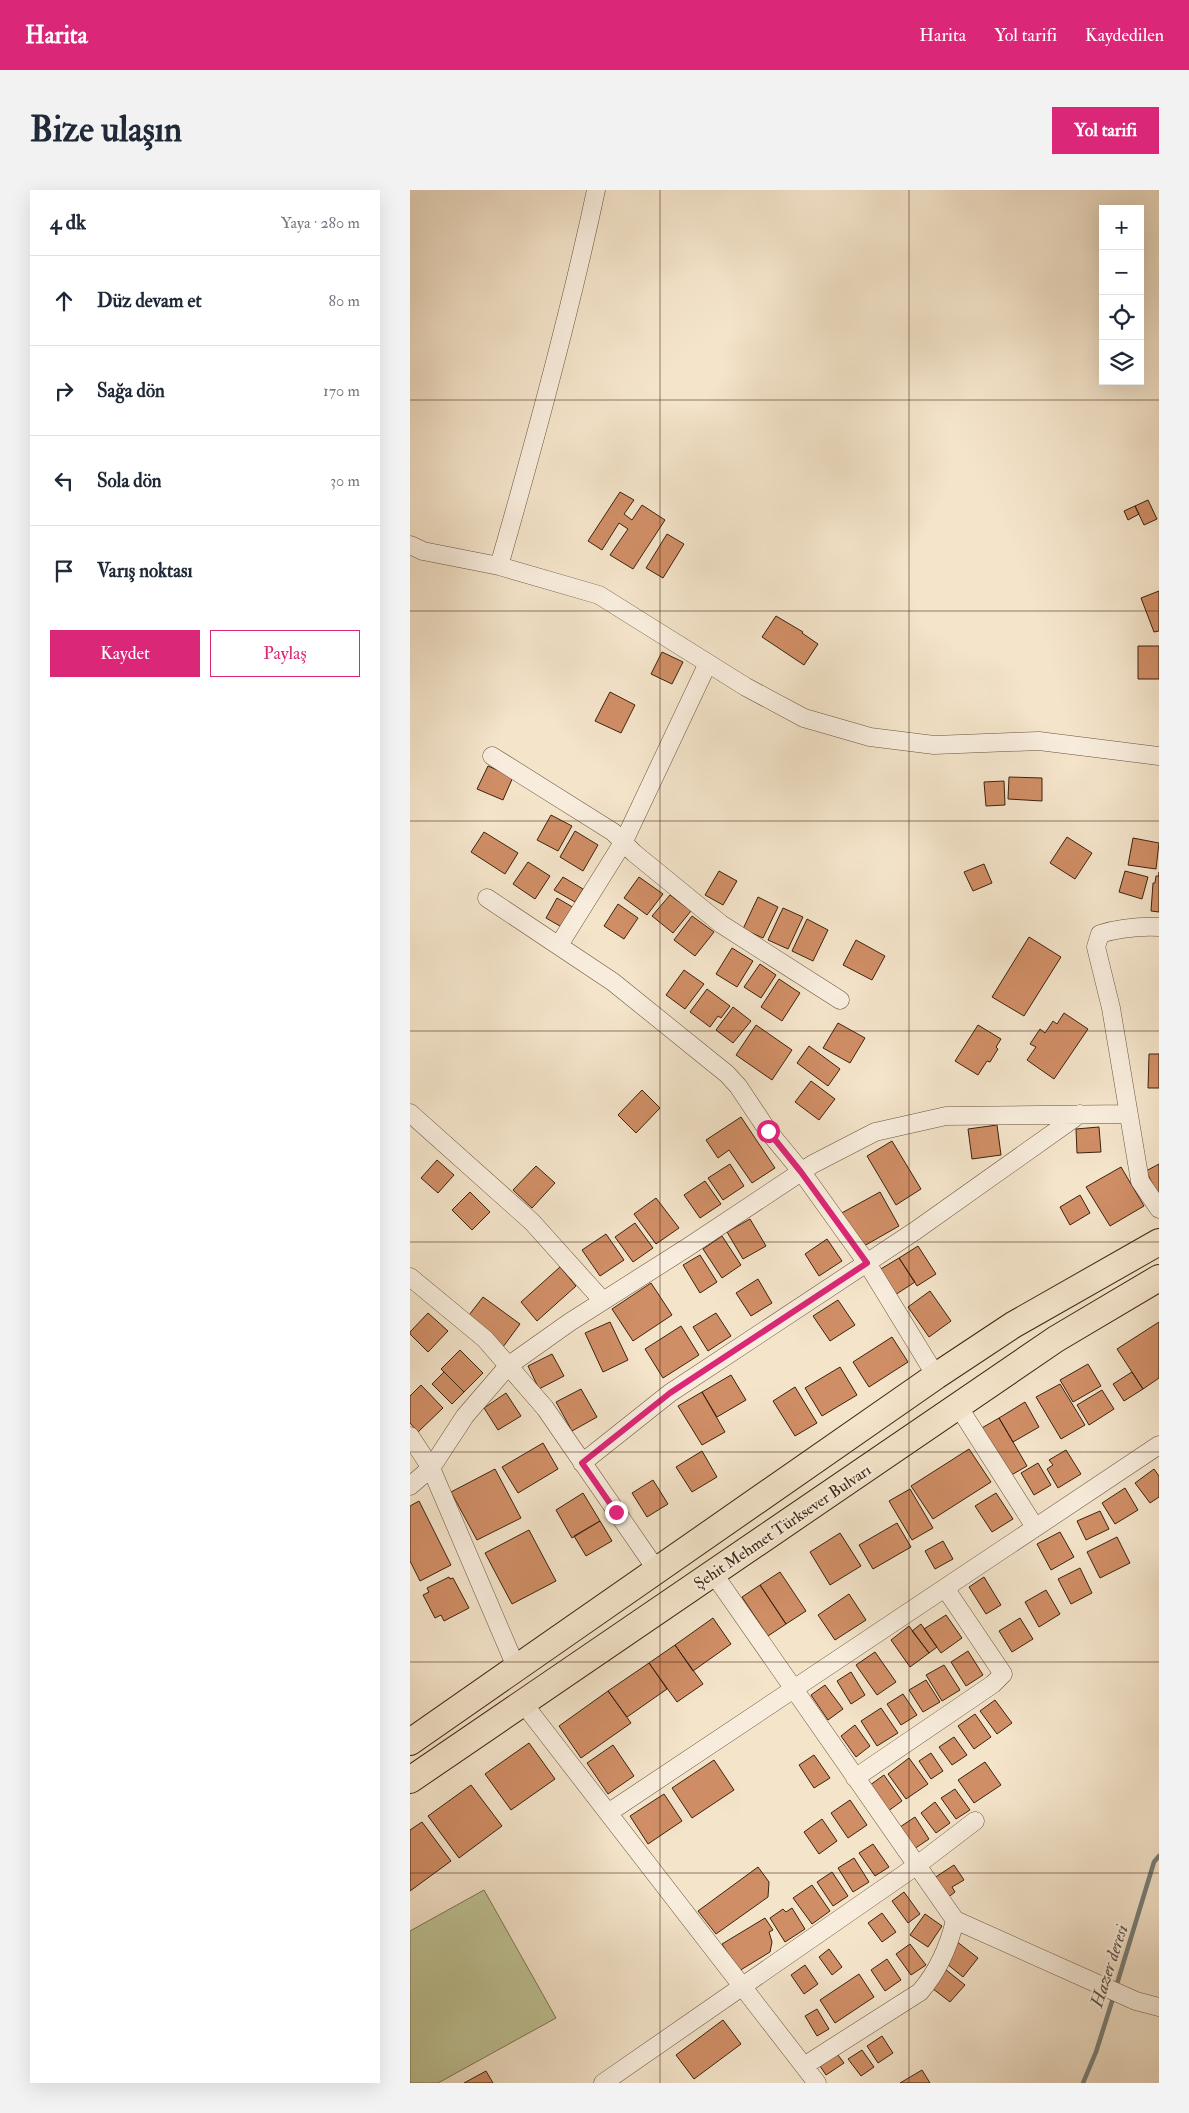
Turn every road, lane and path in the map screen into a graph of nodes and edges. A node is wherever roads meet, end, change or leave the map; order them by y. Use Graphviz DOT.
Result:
graph roads {
  1 [pos="596,190"];
  2 [pos="410,545"];
  3 [pos="499,566"];
  4 [pos="708,663"];
  5 [pos="492,756"];
  6 [pos="1159,756"];
  7 [pos="624,841"];
  8 [pos="487,898"];
  9 [pos="1159,927"];
  10 [pos="560,945"];
  11 [pos="840,1000"];
  12 [pos="410,1112"];
  13 [pos="1080,1114"];
  14 [pos="1128,1114"];
  15 [pos="801,1172"];
  16 [pos="1159,1209"];
  17 [pos="1159,1242"];
  18 [pos="867,1263"];
  19 [pos="410,1277"];
  20 [pos="1159,1278"];
  21 [pos="602,1301"];
  22 [pos="508,1366"];
  23 [pos="936,1376"];
  24 [pos="958,1406"];
  25 [pos="410,1436"];
  26 [pos="1159,1445"];
  27 [pos="582,1463"];
  28 [pos="431,1468"];
  29 [pos="410,1486"];
  30 [pos="1035,1527"];
  31 [pos="656,1570"];
  32 [pos="713,1573"];
  33 [pos="945,1588"];
  34 [pos="516,1667"];
  35 [pos="793,1689"];
  36 [pos="523,1703"];
  37 [pos="411,1738"];
  38 [pos="419,1774"];
  39 [pos="855,1778"];
  40 [pos="608,1813"];
  41 [pos="975,1821"];
  42 [pos="916,1866"];
  43 [pos="955,1920"];
  44 [pos="742,1986"];
  45 [pos="1159,2007"];
  46 [pos="804,2066"];
  47 [pos="603,2083"];
  48 [pos="817,2083"];
  1 -- 3 [label="street"];
  2 -- 3 [label="street"];
  3 -- 4 [label="street"];
  4 -- 6 [label="street"];
  4 -- 7 [label="street"];
  5 -- 7 [label="street"];
  7 -- 10 [label="street"];
  7 -- 11 [label="street"];
  8 -- 10 [label="street"];
  9 -- 14 [label="street"];
  10 -- 15 [label="street"];
  12 -- 21 [label="street"];
  13 -- 14 [label="street"];
  13 -- 15 [label="street"];
  13 -- 18 [label="street"];
  14 -- 16 [label="street"];
  15 -- 18 [label="street"];
  15 -- 21 [label="street"];
  17 -- 23 [label="highway"];
  18 -- 23 [label="street"];
  18 -- 27 [label="street"];
  19 -- 22 [label="street"];
  20 -- 24 [label="highway, Şehit Mehmet Türksever Bulvarı"];
  21 -- 22 [label="street"];
  22 -- 27 [label="street"];
  22 -- 28 [label="street"];
  23 -- 31 [label="highway"];
  24 -- 30 [label="street"];
  24 -- 32 [label="highway, Şehit Mehmet Türksever Bulvarı"];
  25 -- 28 [label="street"];
  26 -- 30 [label="street"];
  27 -- 31 [label="street"];
  28 -- 29 [label="street"];
  28 -- 34 [label="street"];
  30 -- 33 [label="street"];
  31 -- 34 [label="highway"];
  32 -- 35 [label="street"];
  32 -- 36 [label="highway, Şehit Mehmet Türksever Bulvarı"];
  33 -- 35 [label="street"];
  33 -- 39 [label="street"];
  34 -- 37 [label="highway"];
  35 -- 39 [label="street"];
  35 -- 40 [label="street"];
  36 -- 38 [label="highway, Şehit Mehmet Türksever Bulvarı"];
  36 -- 40 [label="street"];
  37 -- 38 [label="highway"];
  39 -- 42 [label="street"];
  40 -- 44 [label="street"];
  41 -- 42 [label="street"];
  42 -- 43 [label="street"];
  42 -- 44 [label="street"];
  43 -- 45 [label="street"];
  43 -- 46 [label="street"];
  44 -- 46 [label="street"];
  44 -- 47 [label="street"];
  46 -- 48 [label="street"];
}
